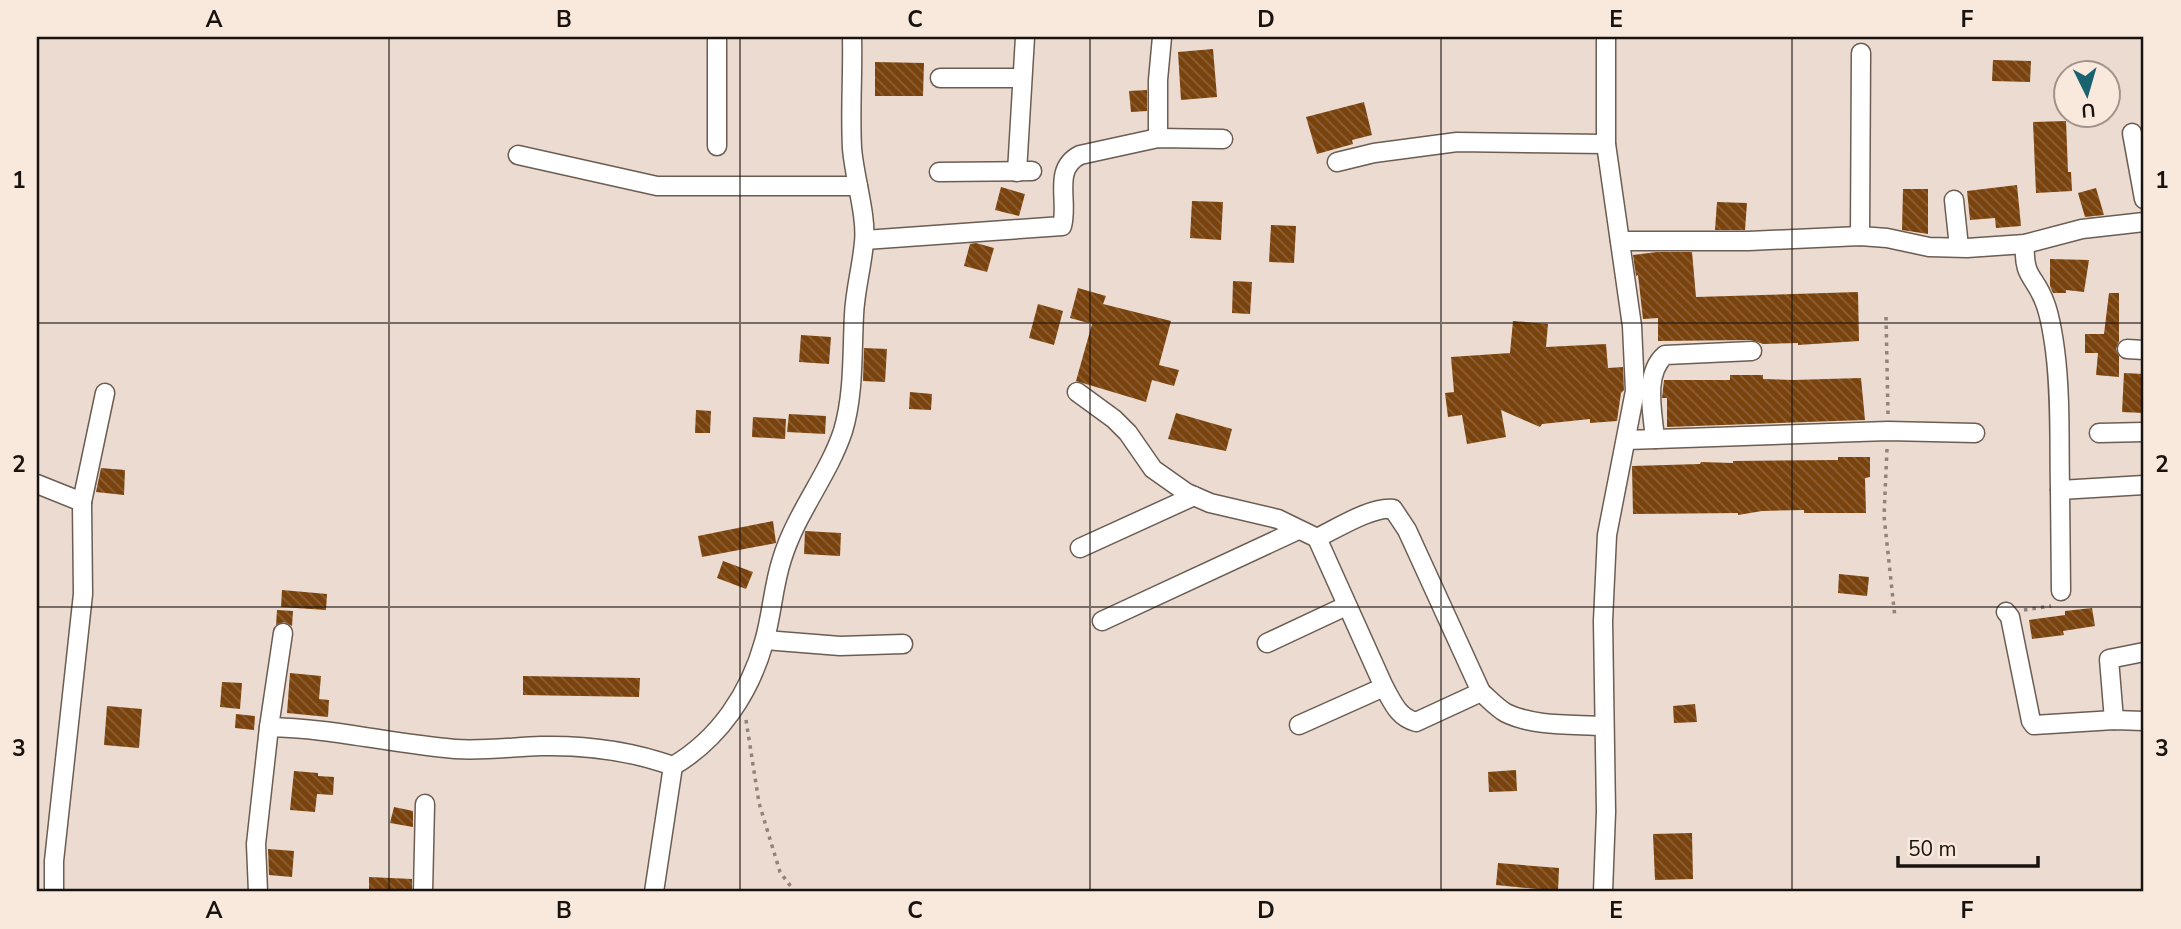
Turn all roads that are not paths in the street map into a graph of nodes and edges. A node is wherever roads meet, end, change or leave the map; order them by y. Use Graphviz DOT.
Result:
graph roads {
  1 [pos="717,37"];
  2 [pos="852,37"];
  3 [pos="1025,37"];
  4 [pos="1162,37"];
  5 [pos="1606,37"];
  6 [pos="1861,53"];
  7 [pos="940,78"];
  8 [pos="1022,78"];
  9 [pos="2132,133"];
  10 [pos="1158,138"];
  11 [pos="1223,139"];
  12 [pos="1606,144"];
  13 [pos="717,146"];
  14 [pos="518,155"];
  15 [pos="1337,162"];
  16 [pos="939,172"];
  17 [pos="858,186"];
  18 [pos="2144,199"];
  19 [pos="1954,200"];
  20 [pos="2144,222"];
  21 [pos="1860,236"];
  22 [pos="865,240"];
  23 [pos="1620,241"];
  24 [pos="2025,244"];
  25 [pos="1959,247"];
  26 [pos="1752,351"];
  27 [pos="1077,392"];
  28 [pos="105,393"];
  29 [pos="2144,432"];
  30 [pos="1975,433"];
  31 [pos="2099,433"];
  32 [pos="1655,439"];
  33 [pos="1627,440"];
  34 [pos="37,484"];
  35 [pos="2144,485"];
  36 [pos="2060,490"];
  37 [pos="1194,496"];
  38 [pos="82,502"];
  39 [pos="1298,530"];
  40 [pos="1317,538"];
  41 [pos="1080,548"];
  42 [pos="2061,591"];
  43 [pos="1346,606"];
  44 [pos="2006,612"];
  45 [pos="1102,621"];
  46 [pos="283,633"];
  47 [pos="765,640"];
  48 [pos="1267,643"];
  49 [pos="903,644"];
  50 [pos="2144,652"];
  51 [pos="1384,687"];
  52 [pos="1480,692"];
  53 [pos="2114,720"];
  54 [pos="2144,721"];
  55 [pos="1299,725"];
  56 [pos="1604,726"];
  57 [pos="269,727"];
  58 [pos="673,766"];
  59 [pos="425,804"];
  60 [pos="54,892"];
  61 [pos="258,892"];
  62 [pos="423,892"];
  63 [pos="654,892"];
  64 [pos="1602,892"];
  1 -- 13 [label="street"];
  2 -- 17 [label="street"];
  3 -- 8 [label="street"];
  4 -- 10 [label="street"];
  5 -- 12 [label="street"];
  6 -- 21 [label="street"];
  7 -- 8 [label="street"];
  8 -- 16 [label="street"];
  9 -- 18 [label="street"];
  10 -- 11 [label="street"];
  10 -- 22 [label="street"];
  12 -- 15 [label="street"];
  12 -- 23 [label="street"];
  14 -- 17 [label="street"];
  17 -- 22 [label="street"];
  19 -- 25 [label="street"];
  20 -- 24 [label="street"];
  21 -- 23 [label="street"];
  21 -- 25 [label="street"];
  22 -- 47 [label="street"];
  23 -- 33 [label="street"];
  24 -- 25 [label="street"];
  24 -- 36 [label="street"];
  26 -- 32 [label="street"];
  27 -- 37 [label="street"];
  28 -- 38 [label="street"];
  29 -- 31 [label="street"];
  30 -- 32 [label="street"];
  32 -- 33 [label="street"];
  33 -- 56 [label="street"];
  34 -- 38 [label="street"];
  35 -- 36 [label="street"];
  36 -- 42 [label="street"];
  37 -- 39 [label="street"];
  37 -- 41 [label="street"];
  38 -- 60 [label="street"];
  39 -- 40 [label="street"];
  39 -- 45 [label="street"];
  40 -- 43 [label="street"];
  40 -- 52 [label="street"];
  43 -- 48 [label="street"];
  43 -- 51 [label="street"];
  44 -- 53 [label="street"];
  46 -- 57 [label="street"];
  47 -- 49 [label="street"];
  47 -- 58 [label="street"];
  50 -- 53 [label="street"];
  51 -- 52 [label="street"];
  51 -- 55 [label="street"];
  52 -- 56 [label="street"];
  53 -- 54 [label="street"];
  56 -- 64 [label="street"];
  57 -- 58 [label="street"];
  57 -- 61 [label="street"];
  58 -- 63 [label="street"];
  59 -- 62 [label="street"];
}
